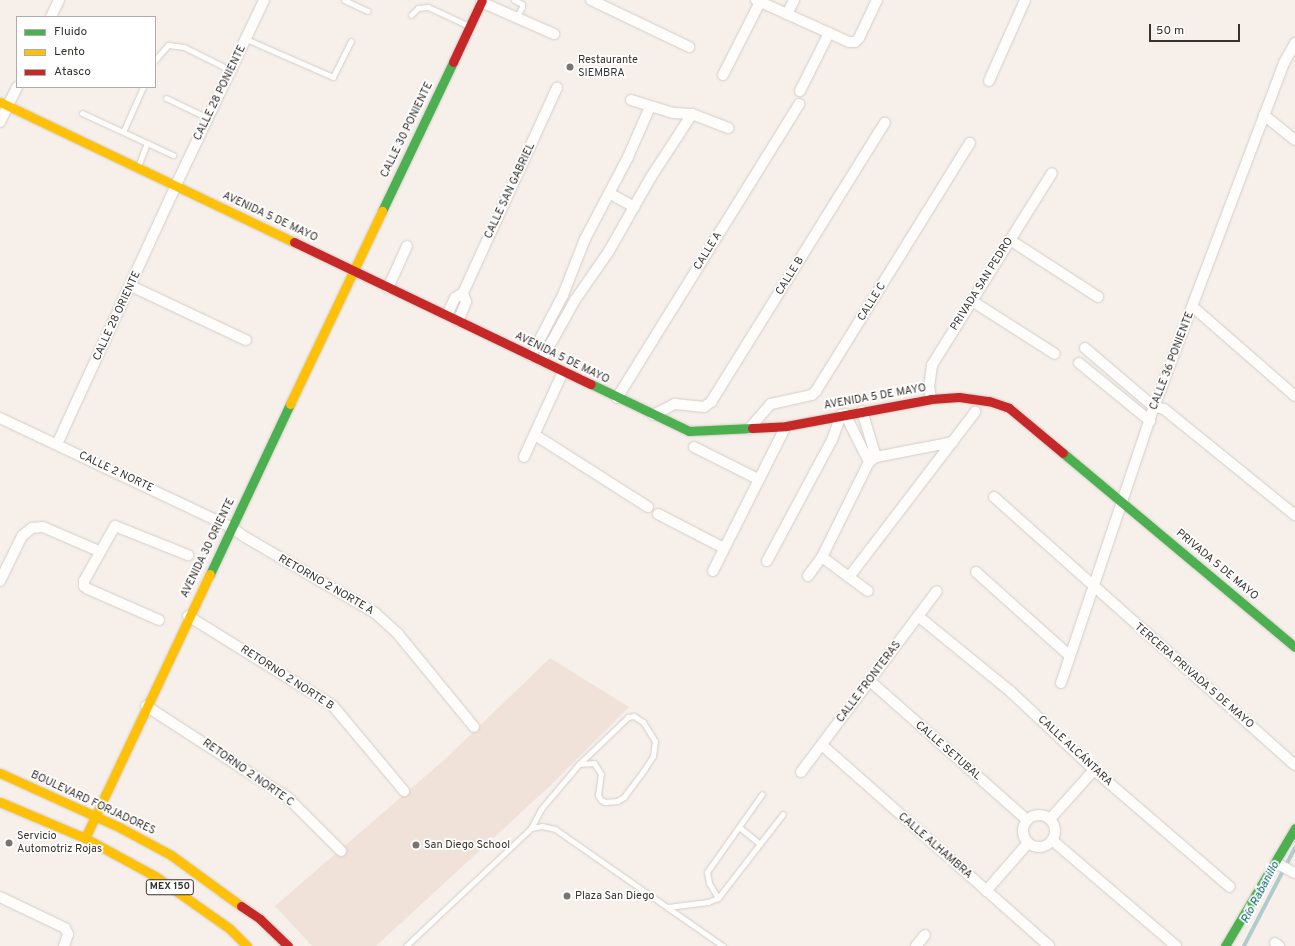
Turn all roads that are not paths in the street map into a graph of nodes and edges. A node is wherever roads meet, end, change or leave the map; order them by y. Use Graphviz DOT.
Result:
graph roads {
  1 [pos="60,0"];
  2 [pos="264,0"];
  3 [pos="344,0"];
  4 [pos="514,0"];
  5 [pos="591,0"];
  6 [pos="794,0"];
  7 [pos="877,0"];
  8 [pos="1025,0"];
  9 [pos="481,1"];
  10 [pos="758,1"];
  11 [pos="368,11"];
  12 [pos="787,14"];
  13 [pos="411,15"];
  14 [pos="52,16"];
  15 [pos="516,18"];
  16 [pos="470,27"];
  17 [pos="829,33"];
  18 [pos="554,34"];
  19 [pos="246,39"];
  20 [pos="351,41"];
  21 [pos="1295,43"];
  22 [pos="689,47"];
  23 [pos="156,59"];
  24 [pos="230,70"];
  25 [pos="723,75"];
  26 [pos="989,81"];
  27 [pos="16,88"];
  28 [pos="143,88"];
  29 [pos="557,88"];
  30 [pos="800,91"];
  31 [pos="166,98"];
  32 [pos="631,100"];
  33 [pos="4,104"];
  34 [pos="799,104"];
  35 [pos="650,107"];
  36 [pos="82,113"];
  37 [pos="692,114"];
  38 [pos="1264,115"];
  39 [pos="208,118"];
  40 [pos="0,122"];
  41 [pos="885,124"];
  42 [pos="728,128"];
  43 [pos="123,132"];
  44 [pos="1295,140"];
  45 [pos="970,143"];
  46 [pos="147,144"];
  47 [pos="173,155"];
  48 [pos="138,168"];
  49 [pos="1052,173"];
  50 [pos="175,186"];
  51 [pos="609,193"];
  52 [pos="634,206"];
  53 [pos="1010,240"];
  54 [pos="407,246"];
  55 [pos="354,269"];
  56 [pos="131,286"];
  57 [pos="388,288"];
  58 [pos="463,293"];
  59 [pos="1098,296"];
  60 [pos="972,301"];
  61 [pos="1193,307"];
  62 [pos="447,315"];
  63 [pos="458,321"];
  64 [pos="246,340"];
  65 [pos="1085,348"];
  66 [pos="1055,354"];
  67 [pos="530,356"];
  68 [pos="541,361"];
  69 [pos="1079,363"];
  70 [pos="563,372"];
  71 [pos="1295,396"];
  72 [pos="618,398"];
  73 [pos="931,399"];
  74 [pos="1154,407"];
  75 [pos="862,411"];
  76 [pos="975,412"];
  77 [pos="653,415"];
  78 [pos="843,415"];
  79 [pos="0,418"];
  80 [pos="1150,421"];
  81 [pos="786,426"];
  82 [pos="748,429"];
  83 [pos="534,435"];
  84 [pos="953,442"];
  85 [pos="57,444"];
  86 [pos="694,447"];
  87 [pos="524,457"];
  88 [pos="873,460"];
  89 [pos="758,479"];
  90 [pos="994,498"];
  91 [pos="1123,501"];
  92 [pos="648,507"];
  93 [pos="658,514"];
  94 [pos="1295,515"];
  95 [pos="231,527"];
  96 [pos="724,548"];
  97 [pos="99,551"];
  98 [pos="188,555"];
  99 [pos="822,557"];
  100 [pos="767,561"];
  101 [pos="713,572"];
  102 [pos="976,572"];
  103 [pos="808,576"];
  104 [pos="849,577"];
  105 [pos="0,581"];
  106 [pos="1093,588"];
  107 [pos="868,591"];
  108 [pos="937,591"];
  109 [pos="188,616"];
  110 [pos="918,616"];
  111 [pos="159,620"];
  112 [pos="1295,647"];
  113 [pos="1070,656"];
  114 [pos="870,681"];
  115 [pos="1061,683"];
  116 [pos="146,706"];
  117 [pos="474,727"];
  118 [pos="822,746"];
  119 [pos="579,764"];
  120 [pos="1295,765"];
  121 [pos="1094,770"];
  122 [pos="802,772"];
  123 [pos="0,773"];
  124 [pos="404,791"];
  125 [pos="762,794"];
  126 [pos="0,802"];
  127 [pos="783,814"];
  128 [pos="94,816"];
  129 [pos="1050,819"];
  130 [pos="1027,820"];
  131 [pos="739,827"];
  132 [pos="531,828"];
  133 [pos="1295,828"];
  134 [pos="85,838"];
  135 [pos="1052,840"];
  136 [pos="1028,843"];
  137 [pos="760,844"];
  138 [pos="341,851"];
  139 [pos="1276,863"];
  140 [pos="1295,873"];
  141 [pos="1230,887"];
  142 [pos="986,891"];
  143 [pos="0,897"];
  144 [pos="718,898"];
  145 [pos="668,907"];
  146 [pos="925,936"];
  147 [pos="64,946"];
  148 [pos="247,946"];
  149 [pos="288,946"];
  150 [pos="406,946"];
  151 [pos="723,946"];
  152 [pos="916,946"];
  153 [pos="1048,946"];
  154 [pos="1176,946"];
  155 [pos="1225,946"];
  1 -- 14 [label="street"];
  2 -- 19 [label="street, CALLE 28 PONIENTE"];
  3 -- 11 [label="lane"];
  4 -- 15 [label="lane"];
  5 -- 22 [label="street"];
  6 -- 12 [label="street"];
  7 -- 17 [label="street"];
  8 -- 26 [label="street"];
  9 -- 15 [label="street"];
  9 -- 16 [label="street, CALLE 30 PONIENTE"];
  10 -- 12 [label="street"];
  10 -- 25 [label="street"];
  12 -- 17 [label="street"];
  13 -- 16 [label="lane"];
  15 -- 18 [label="street"];
  16 -- 55 [label="street, CALLE 30 PONIENTE"];
  17 -- 30 [label="street"];
  19 -- 20 [label="lane"];
  19 -- 24 [label="street, CALLE 28 PONIENTE"];
  21 -- 38 [label="street, CALLE 36 PONIENTE"];
  23 -- 24 [label="lane"];
  24 -- 39 [label="street, CALLE 28 PONIENTE"];
  27 -- 33 [label="street"];
  28 -- 43 [label="lane"];
  29 -- 58 [label="street, CALLE SAN GABRIEL"];
  31 -- 39 [label="lane"];
  32 -- 35 [label="street"];
  33 -- 40 [label="street"];
  33 -- 48 [label="street, AVENIDA 5 DE MAYO"];
  34 -- 72 [label="street, CALLE A"];
  35 -- 37 [label="street"];
  35 -- 51 [label="street"];
  36 -- 43 [label="lane"];
  37 -- 42 [label="street"];
  37 -- 52 [label="street"];
  38 -- 44 [label="street"];
  38 -- 61 [label="street, CALLE 36 PONIENTE"];
  39 -- 50 [label="street, CALLE 28 PONIENTE"];
  41 -- 77 [label="street, CALLE B"];
  43 -- 46 [label="lane"];
  45 -- 82 [label="street, CALLE C"];
  46 -- 47 [label="lane"];
  46 -- 48 [label="lane"];
  48 -- 50 [label="street, AVENIDA 5 DE MAYO"];
  49 -- 53 [label="street, PRIVADA SAN PEDRO"];
  50 -- 55 [label="street, AVENIDA 5 DE MAYO"];
  50 -- 56 [label="street, CALLE 28 ORIENTE"];
  51 -- 52 [label="street"];
  51 -- 67 [label="street"];
  52 -- 68 [label="street"];
  53 -- 59 [label="street"];
  53 -- 60 [label="street, PRIVADA SAN PEDRO"];
  54 -- 57 [label="street"];
  55 -- 57 [label="street, AVENIDA 5 DE MAYO"];
  55 -- 95 [label="street, AVENIDA 30 ORIENTE"];
  56 -- 64 [label="street"];
  56 -- 85 [label="street, CALLE 28 ORIENTE"];
  57 -- 62 [label="street, AVENIDA 5 DE MAYO"];
  58 -- 62 [label="street, CALLE SAN GABRIEL"];
  58 -- 63 [label="street, CALLE SAN GABRIEL"];
  60 -- 66 [label="street"];
  60 -- 73 [label="street, PRIVADA SAN PEDRO"];
  61 -- 71 [label="street"];
  61 -- 74 [label="street, CALLE 36 PONIENTE"];
  62 -- 63 [label="street, AVENIDA 5 DE MAYO"];
  63 -- 67 [label="street, AVENIDA 5 DE MAYO"];
  65 -- 74 [label="street"];
  67 -- 68 [label="street, AVENIDA 5 DE MAYO"];
  68 -- 70 [label="street, AVENIDA 5 DE MAYO"];
  69 -- 80 [label="street"];
  70 -- 72 [label="street, AVENIDA 5 DE MAYO"];
  70 -- 83 [label="street"];
  72 -- 77 [label="street, AVENIDA 5 DE MAYO"];
  73 -- 75 [label="street, AVENIDA 5 DE MAYO"];
  73 -- 91 [label="street, AVENIDA 5 DE MAYO"];
  74 -- 80 [label="street, CALLE 36 PONIENTE"];
  74 -- 94 [label="street"];
  75 -- 78 [label="street, AVENIDA 5 DE MAYO"];
  75 -- 88 [label="street"];
  76 -- 84 [label="street"];
  77 -- 82 [label="street, AVENIDA 5 DE MAYO"];
  78 -- 81 [label="street, AVENIDA 5 DE MAYO"];
  78 -- 88 [label="street"];
  78 -- 100 [label="street"];
  79 -- 85 [label="street, CALLE 2 NORTE"];
  80 -- 91 [label="street, CALLE 36 PONIENTE"];
  81 -- 82 [label="street, AVENIDA 5 DE MAYO"];
  81 -- 89 [label="street"];
  83 -- 87 [label="street"];
  83 -- 92 [label="street"];
  84 -- 88 [label="street"];
  84 -- 104 [label="street"];
  85 -- 95 [label="street, CALLE 2 NORTE"];
  86 -- 89 [label="street"];
  88 -- 99 [label="street"];
  89 -- 96 [label="street"];
  90 -- 106 [label="street, TERCERA PRIVADA 5 DE MAYO"];
  91 -- 106 [label="street, CALLE 36 PONIENTE"];
  91 -- 112 [label="street, PRIVADA 5 DE MAYO"];
  93 -- 96 [label="street"];
  95 -- 109 [label="street, AVENIDA 30 ORIENTE"];
  95 -- 117 [label="street, RETORNO 2 NORTE A"];
  96 -- 101 [label="street"];
  97 -- 98 [label="street"];
  97 -- 105 [label="street"];
  97 -- 111 [label="street"];
  99 -- 103 [label="street"];
  99 -- 104 [label="street"];
  102 -- 113 [label="street"];
  104 -- 107 [label="street"];
  106 -- 113 [label="street, CALLE 36 PONIENTE"];
  106 -- 120 [label="street, TERCERA PRIVADA 5 DE MAYO"];
  108 -- 110 [label="street, CALLE FRONTERAS"];
  109 -- 116 [label="street, AVENIDA 30 ORIENTE"];
  109 -- 124 [label="street, RETORNO 2 NORTE B"];
  110 -- 114 [label="street, CALLE FRONTERAS"];
  110 -- 121 [label="street, CALLE ALCÁNTARA"];
  113 -- 115 [label="street, CALLE 36 PONIENTE"];
  114 -- 118 [label="street, CALLE FRONTERAS"];
  114 -- 130 [label="street, CALLE SETUBAL"];
  116 -- 128 [label="street, AVENIDA 30 ORIENTE"];
  116 -- 138 [label="street, RETORNO 2 NORTE C"];
  118 -- 122 [label="street, CALLE FRONTERAS"];
  118 -- 142 [label="street, CALLE ALHAMBRA"];
  119 -- 119 [label="lane"];
  119 -- 132 [label="lane"];
  121 -- 129 [label="street"];
  121 -- 141 [label="street, CALLE ALCÁNTARA"];
  123 -- 128 [label="street, BOULEVARD FORJADORES / MEX 150"];
  125 -- 131 [label="lane"];
  126 -- 134 [label="street, MEX 150"];
  127 -- 137 [label="lane"];
  128 -- 134 [label="street, AVENIDA 30 ORIENTE"];
  128 -- 149 [label="street, BOULEVARD FORJADORES / MEX 150"];
  129 -- 130 [label="street"];
  129 -- 135 [label="street"];
  130 -- 136 [label="street"];
  131 -- 137 [label="lane"];
  131 -- 144 [label="lane"];
  132 -- 145 [label="lane"];
  132 -- 150 [label="lane"];
  133 -- 139 [label="street"];
  134 -- 148 [label="street, MEX 150"];
  135 -- 136 [label="street"];
  135 -- 154 [label="street"];
  136 -- 142 [label="street"];
  137 -- 144 [label="lane"];
  139 -- 140 [label="street"];
  139 -- 155 [label="street"];
  142 -- 153 [label="street, CALLE ALHAMBRA"];
  143 -- 147 [label="street"];
  144 -- 145 [label="lane"];
  145 -- 151 [label="lane"];
  146 -- 152 [label="street"];
}
